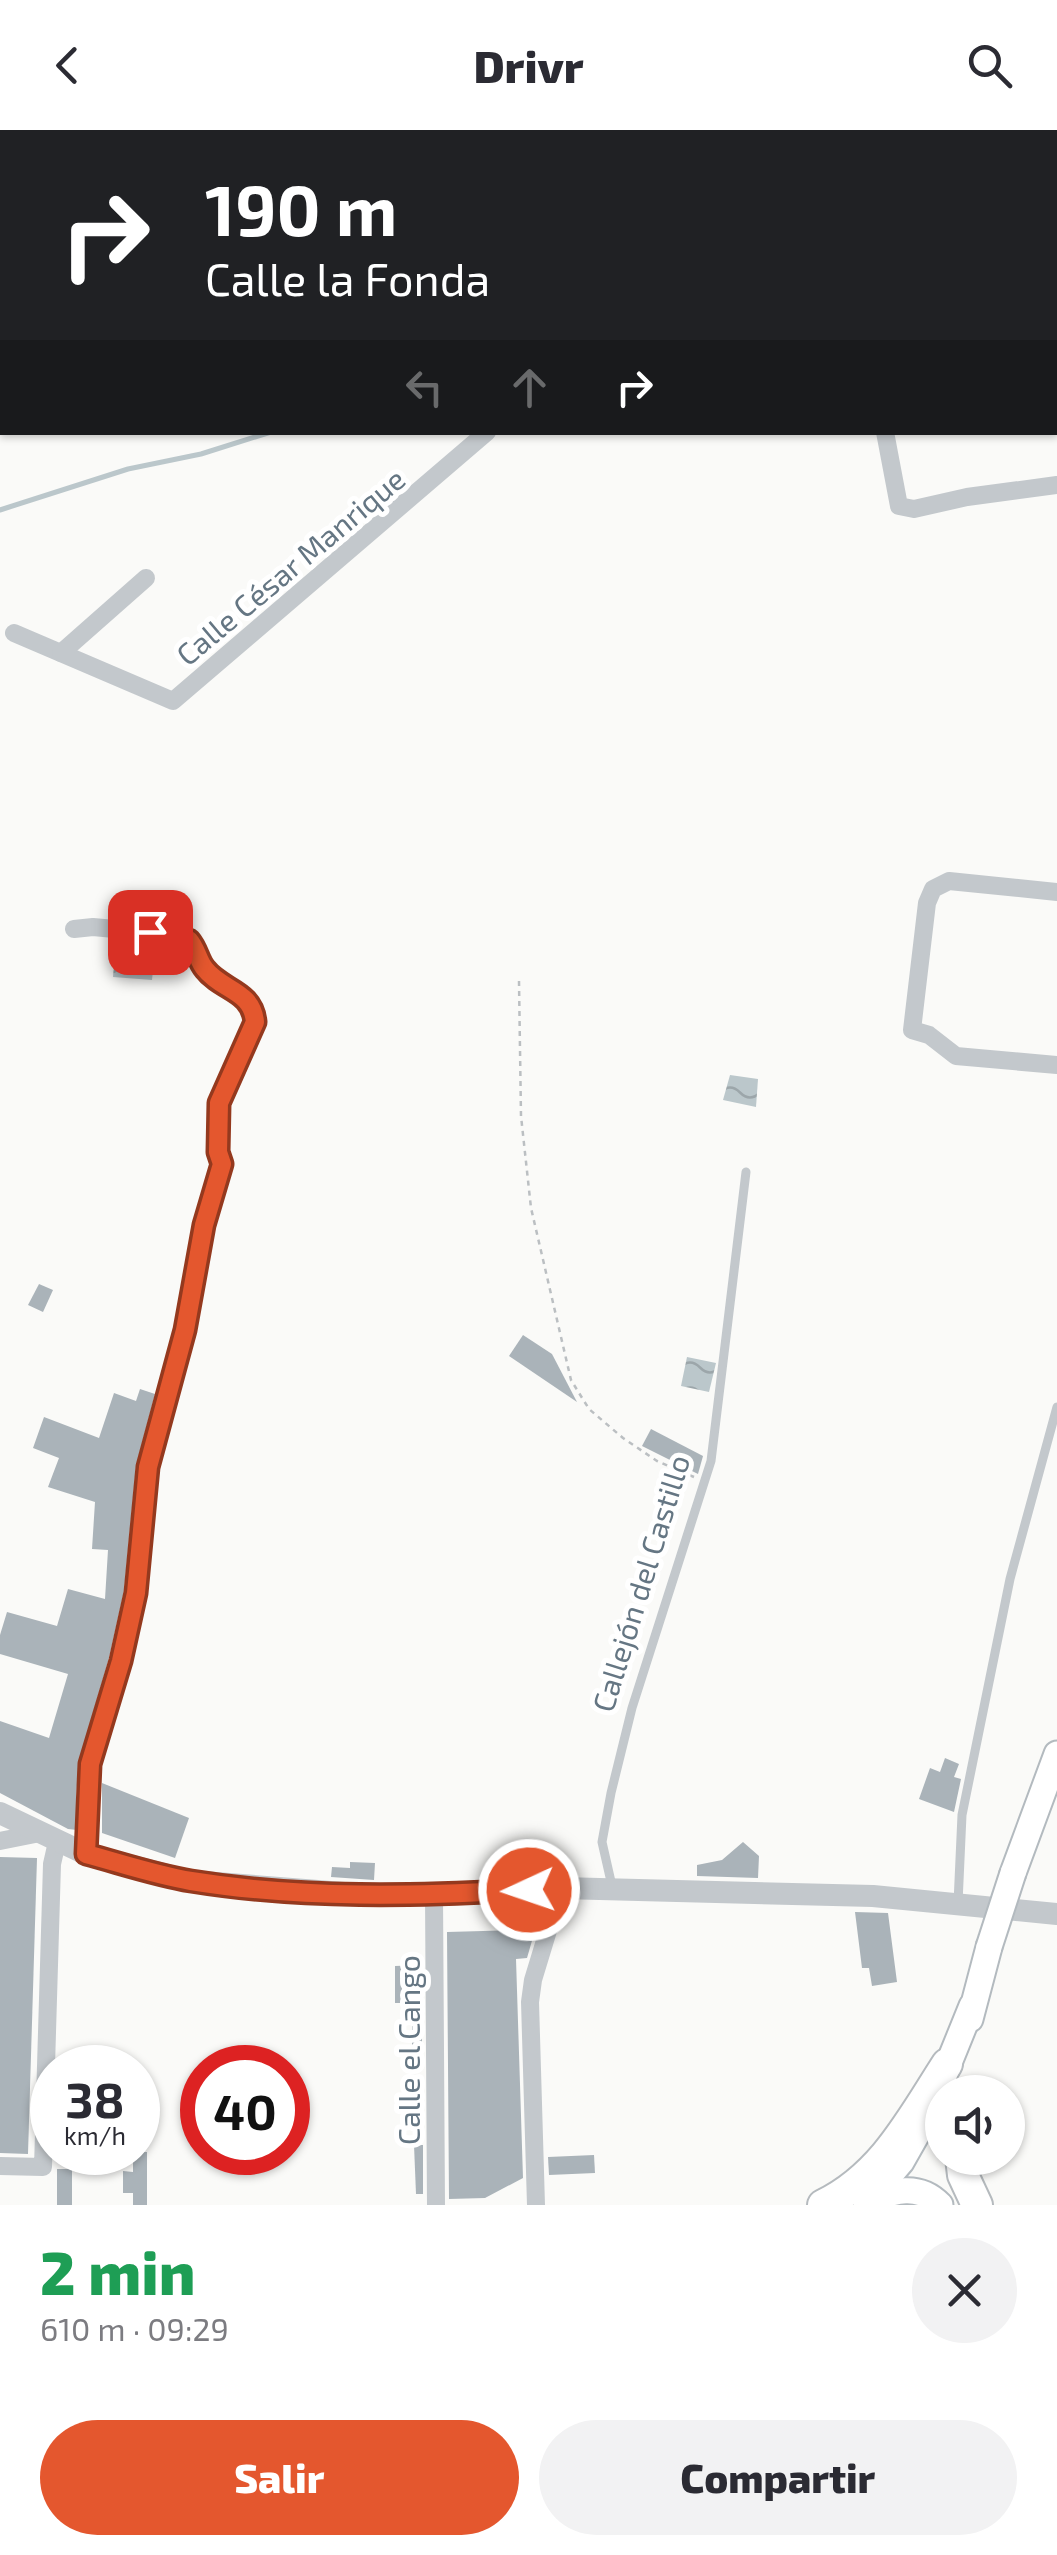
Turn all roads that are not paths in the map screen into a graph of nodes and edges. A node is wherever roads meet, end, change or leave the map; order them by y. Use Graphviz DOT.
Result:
graph roads {
  1 [pos="486,435"];
  2 [pos="886,435"];
  3 [pos="1057,485"];
  4 [pos="146,578"];
  5 [pos="14,633"];
  6 [pos="61,653"];
  7 [pos="1057,892"];
  8 [pos="74,929"];
  9 [pos="1057,1066"];
  10 [pos="746,1172"];
  11 [pos="1057,1407"];
  12 [pos="1057,1754"];
  13 [pos="0,1813"];
  14 [pos="49,1838"];
  15 [pos="0,1841"];
  16 [pos="86,1854"];
  17 [pos="560,1888"];
  18 [pos="612,1889"];
  19 [pos="434,1896"];
  20 [pos="958,1904"];
  21 [pos="1057,1914"];
  22 [pos="953,2075"];
  23 [pos="925,2111"];
  24 [pos="925,2120"];
  25 [pos="0,2166"];
  26 [pos="953,2175"];
  27 [pos="963,2175"];
  28 [pos="864,2204"];
  29 [pos="436,2205"];
  30 [pos="536,2205"];
  31 [pos="823,2205"];
  32 [pos="940,2205"];
  33 [pos="954,2205"];
  34 [pos="977,2205"];
  1 -- 6 [label="street, Calle César Manrique"];
  2 -- 3 [label="street"];
  4 -- 6 [label="street"];
  5 -- 6 [label="street"];
  7 -- 9 [label="street"];
  8 -- 16 [label="street"];
  10 -- 18 [label="lane, Callejón del Castillo"];
  11 -- 20 [label="lane"];
  12 -- 22 [label="main road, bridge"];
  13 -- 14 [label="street"];
  14 -- 15 [label="street"];
  14 -- 16 [label="street"];
  14 -- 25 [label="street"];
  16 -- 19 [label="street"];
  17 -- 18 [label="street"];
  17 -- 19 [label="street"];
  17 -- 30 [label="street"];
  18 -- 20 [label="street"];
  19 -- 29 [label="street, Calle el Cango"];
  20 -- 21 [label="street"];
  23 -- 31 [label="main road"];
  24 -- 28 [label="main road"];
  26 -- 33 [label="main road"];
  27 -- 34 [label="main road"];
  28 -- 32 [label="main road"];
}
